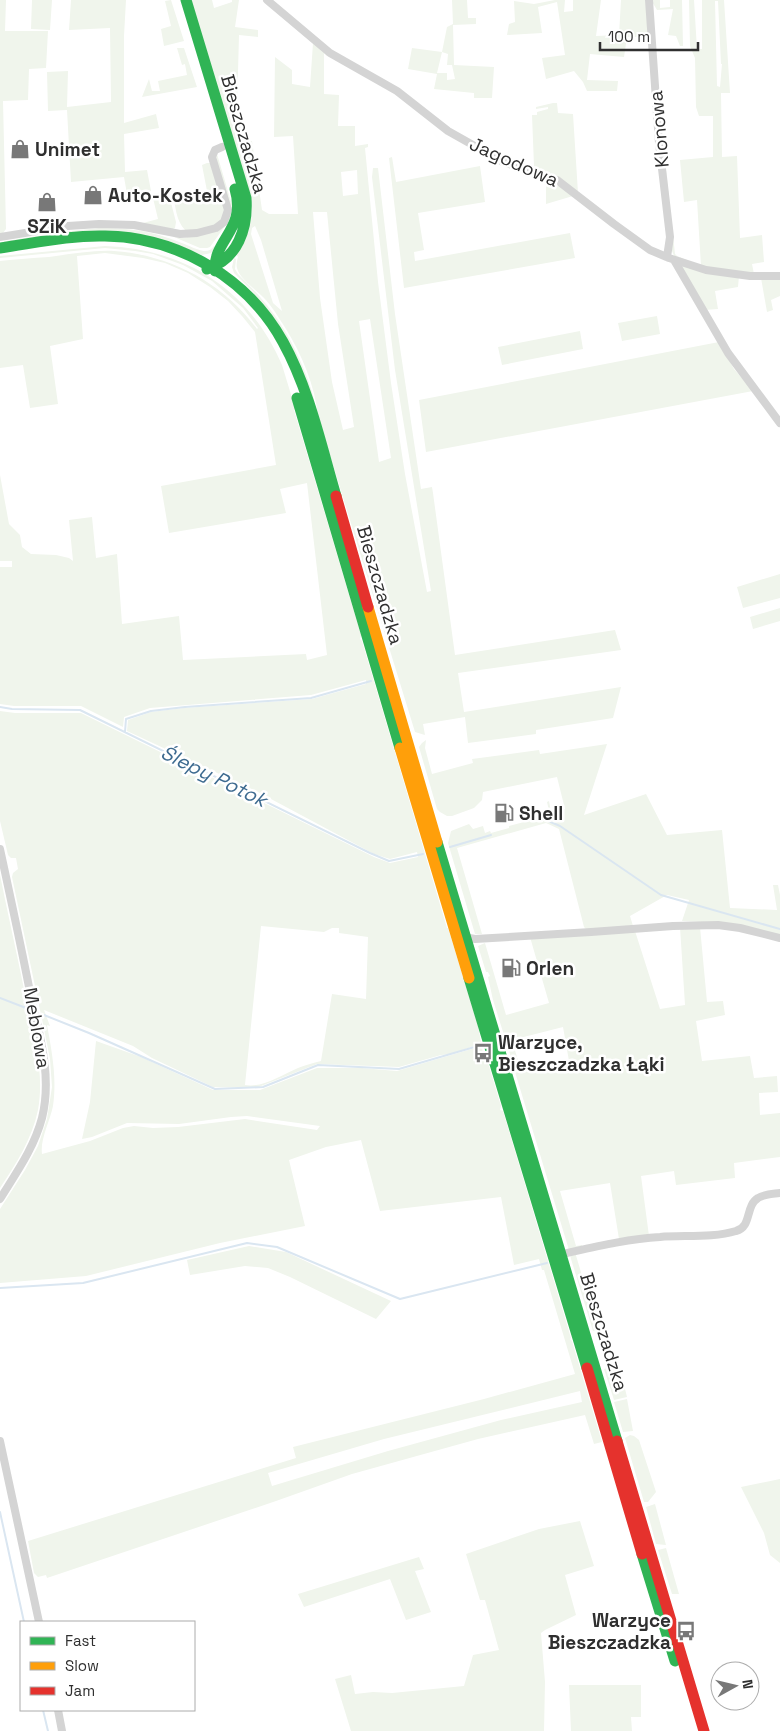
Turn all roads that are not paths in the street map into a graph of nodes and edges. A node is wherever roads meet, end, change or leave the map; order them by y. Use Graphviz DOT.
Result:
graph roads {
  1 [pos="179,0"];
  2 [pos="186,0"];
  3 [pos="267,0"];
  4 [pos="650,0"];
  5 [pos="222,147"];
  6 [pos="0,237"];
  7 [pos="0,248"];
  8 [pos="226,251"];
  9 [pos="0,253"];
  10 [pos="195,257"];
  11 [pos="671,259"];
  12 [pos="212,272"];
  13 [pos="780,276"];
  14 [pos="241,290"];
  15 [pos="780,423"];
  16 [pos="0,849"];
  17 [pos="454,925"];
  18 [pos="780,938"];
  19 [pos="470,940"];
  20 [pos="464,960"];
  21 [pos="780,1193"];
  22 [pos="0,1199"];
  23 [pos="562,1254"];
  24 [pos="0,1441"];
  25 [pos="39,1621"];
  26 [pos="58,1711"];
  27 [pos="62,1731"];
  28 [pos="697,1731"];
  29 [pos="704,1731"];
  1 -- 5 [label="main road, Bieszczadzka"];
  2 -- 8 [label="main road, Bieszczadzka"];
  3 -- 11 [label="street, Jagodowa"];
  4 -- 11 [label="street, Klonowa"];
  5 -- 6 [label="street"];
  5 -- 8 [label="main road, Bieszczadzka"];
  7 -- 10 [label="main road"];
  8 -- 10 [label="main road"];
  8 -- 12 [label="main road, Bieszczadzka"];
  8 -- 14 [label="main road"];
  9 -- 12 [label="main road"];
  10 -- 12 [label="main road"];
  11 -- 13 [label="street, Jagodowa"];
  11 -- 15 [label="street"];
  12 -- 14 [label="main road, Bieszczadzka"];
  12 -- 17 [label="main road, Bieszczadzka"];
  14 -- 19 [label="main road, Bieszczadzka"];
  16 -- 22 [label="street, Meblowa"];
  17 -- 19 [label="street, Bieszczadzka"];
  17 -- 20 [label="main road, Bieszczadzka"];
  18 -- 19 [label="street"];
  19 -- 20 [label="street, Bieszczadzka"];
  19 -- 23 [label="main road, Bieszczadzka"];
  20 -- 28 [label="main road, Bieszczadzka"];
  21 -- 23 [label="street"];
  23 -- 29 [label="main road, Bieszczadzka"];
  24 -- 25 [label="street"];
  26 -- 27 [label="street"];
}
